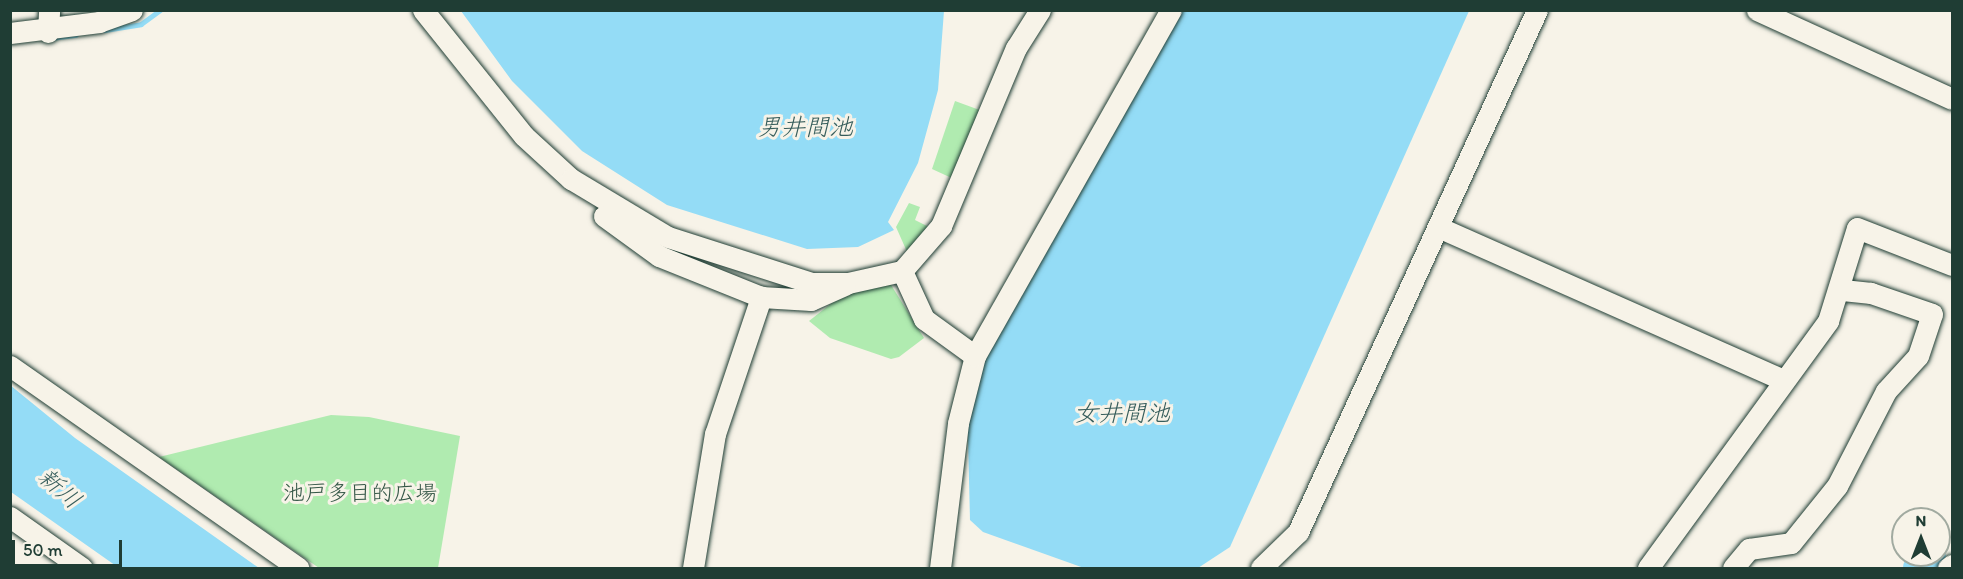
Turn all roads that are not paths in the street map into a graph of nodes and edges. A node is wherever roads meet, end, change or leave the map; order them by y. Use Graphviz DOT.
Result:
graph roads {
  1 [pos="49,10"];
  2 [pos="132,10"];
  3 [pos="423,10"];
  4 [pos="1040,10"];
  5 [pos="1171,10"];
  6 [pos="1537,10"];
  7 [pos="1757,10"];
  8 [pos="48,32"];
  9 [pos="10,33"];
  10 [pos="1953,99"];
  11 [pos="571,179"];
  12 [pos="1438,227"];
  13 [pos="1953,265"];
  14 [pos="902,271"];
  15 [pos="848,282"];
  16 [pos="1840,290"];
  17 [pos="760,297"];
  18 [pos="975,356"];
  19 [pos="10,366"];
  20 [pos="1784,380"];
  21 [pos="10,517"];
  22 [pos="1953,565"];
  23 [pos="82,568"];
  24 [pos="298,568"];
  25 [pos="693,568"];
  26 [pos="940,568"];
  27 [pos="1261,568"];
  28 [pos="1648,568"];
  29 [pos="1733,568"];
  30 [pos="1948,568"];
  1 -- 8 [label="street"];
  2 -- 8 [label="street"];
  3 -- 11 [label="street"];
  4 -- 14 [label="street"];
  5 -- 18 [label="street"];
  6 -- 12 [label="street"];
  7 -- 10 [label="street"];
  8 -- 9 [label="street"];
  11 -- 15 [label="street"];
  11 -- 17 [label="street"];
  12 -- 20 [label="street"];
  12 -- 27 [label="street"];
  13 -- 16 [label="street"];
  14 -- 15 [label="street"];
  14 -- 18 [label="street"];
  15 -- 17 [label="street"];
  16 -- 20 [label="street"];
  16 -- 29 [label="street"];
  17 -- 25 [label="street"];
  18 -- 26 [label="street"];
  19 -- 24 [label="street"];
  20 -- 28 [label="street"];
  21 -- 23 [label="street"];
  22 -- 30 [label="street"];
}
